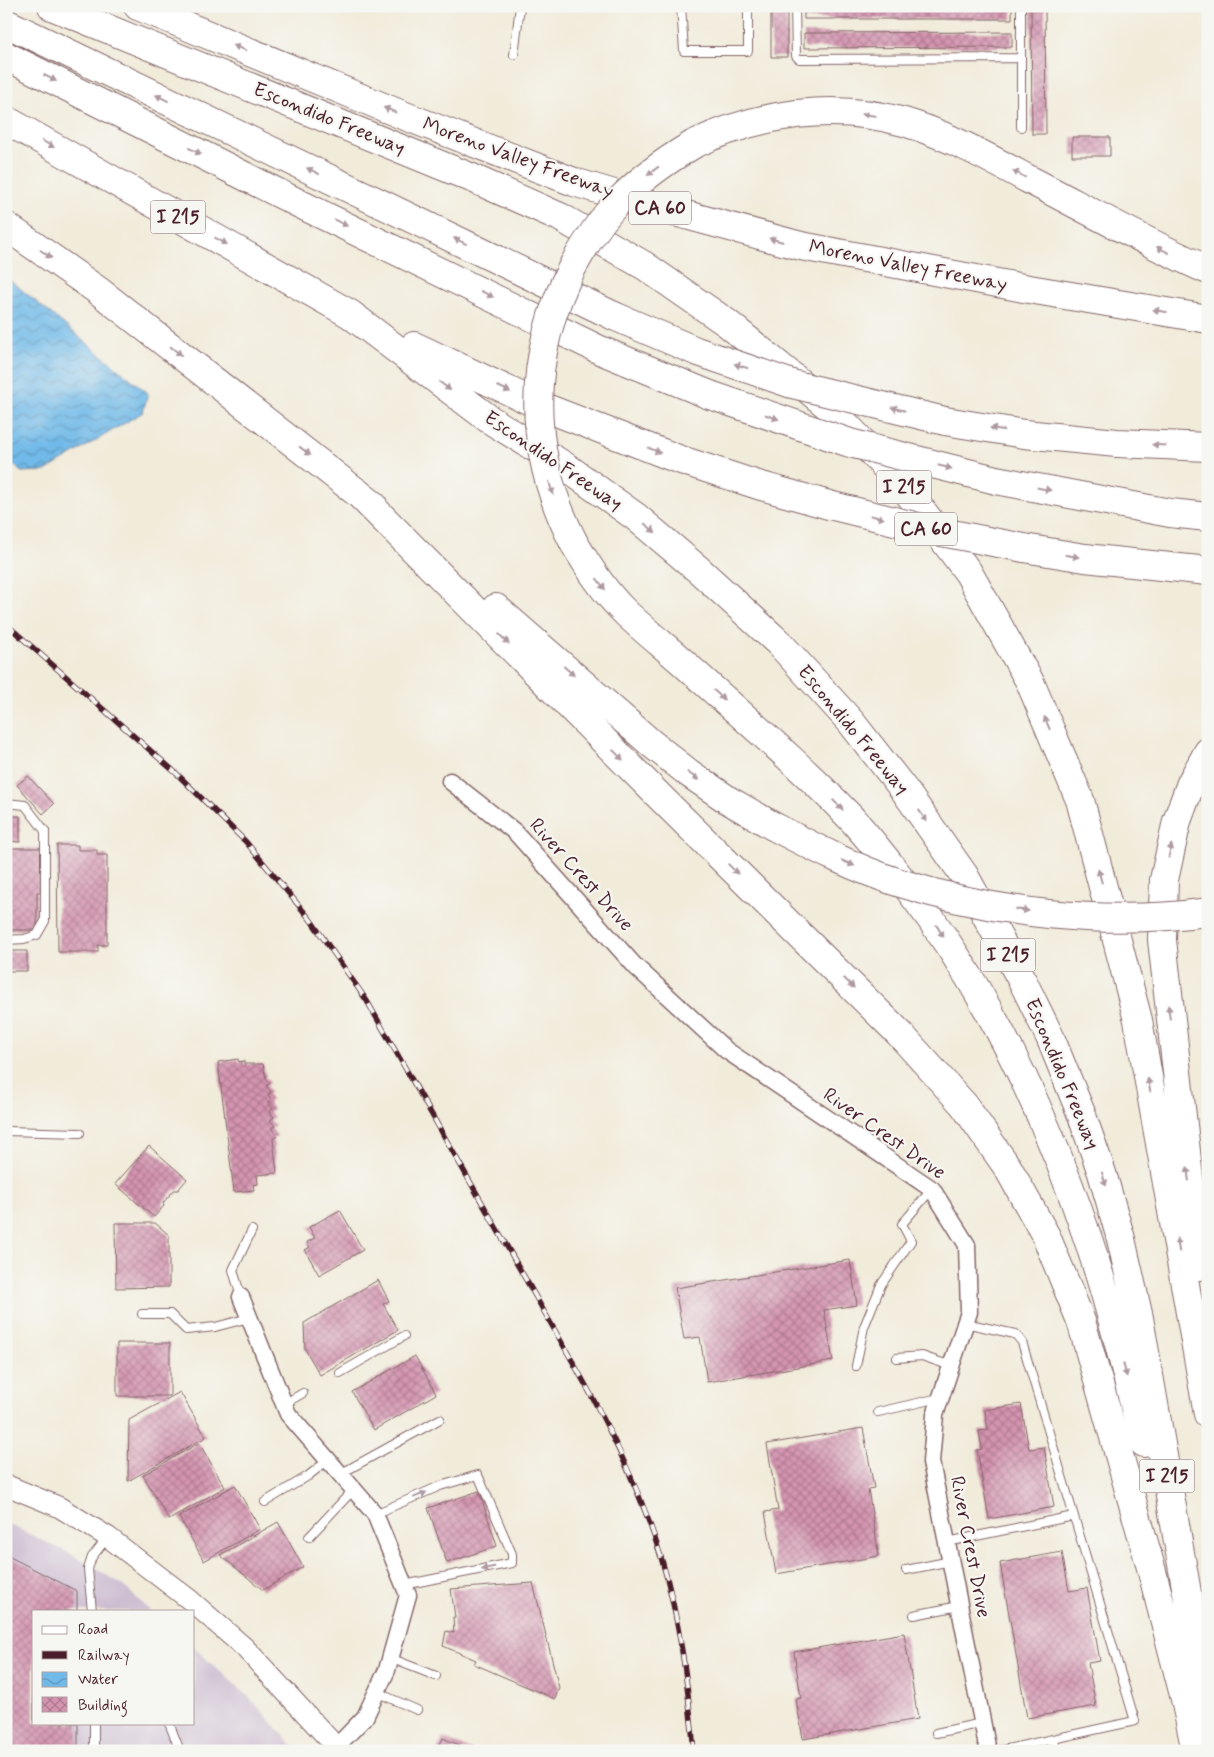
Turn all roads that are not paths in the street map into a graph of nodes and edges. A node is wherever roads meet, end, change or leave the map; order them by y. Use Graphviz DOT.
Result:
graph roads {
  1 [pos="52,6"];
  2 [pos="138,6"];
  3 [pos="520,6"];
  4 [pos="681,6"];
  5 [pos="748,6"];
  6 [pos="795,6"];
  7 [pos="1021,6"];
  8 [pos="6,23"];
  9 [pos="514,55"];
  10 [pos="6,56"];
  11 [pos="1021,58"];
  12 [pos="6,120"];
  13 [pos="1021,127"];
  14 [pos="6,226"];
  15 [pos="1208,270"];
  16 [pos="350,314"];
  17 [pos="1208,319"];
  18 [pos="1208,447"];
  19 [pos="358,493"];
  20 [pos="1208,517"];
  21 [pos="1208,572"];
  22 [pos="1208,752"];
  23 [pos="450,781"];
  24 [pos="6,803"];
  25 [pos="1208,912"];
  26 [pos="6,940"];
  27 [pos="6,1131"];
  28 [pos="80,1133"];
  29 [pos="932,1189"];
  30 [pos="252,1230"];
  31 [pos="241,1297"];
  32 [pos="142,1314"];
  33 [pos="249,1318"];
  34 [pos="965,1323"];
  35 [pos="404,1336"];
  36 [pos="1208,1344"];
  37 [pos="897,1358"];
  38 [pos="856,1366"];
  39 [pos="951,1366"];
  40 [pos="340,1373"];
  41 [pos="303,1393"];
  42 [pos="940,1398"];
  43 [pos="284,1404"];
  44 [pos="878,1412"];
  45 [pos="1208,1414"];
  46 [pos="440,1420"];
  47 [pos="328,1460"];
  48 [pos="340,1474"];
  49 [pos="6,1485"];
  50 [pos="354,1489"];
  51 [pos="264,1502"];
  52 [pos="375,1514"];
  53 [pos="1074,1516"];
  54 [pos="108,1536"];
  55 [pos="309,1537"];
  56 [pos="947,1542"];
  57 [pos="951,1561"];
  58 [pos="906,1570"];
  59 [pos="404,1586"];
  60 [pos="960,1606"];
  61 [pos="92,1610"];
  62 [pos="914,1615"];
  63 [pos="1194,1633"];
  64 [pos="390,1658"];
  65 [pos="436,1676"];
  66 [pos="376,1692"];
  67 [pos="1208,1701"];
  68 [pos="417,1710"];
  69 [pos="982,1723"];
  70 [pos="94,1724"];
  71 [pos="169,1724"];
  72 [pos="936,1733"];
  73 [pos="1054,1739"];
  74 [pos="338,1748"];
  75 [pos="94,1751"];
  76 [pos="180,1751"];
  77 [pos="988,1751"];
  78 [pos="998,1751"];
  79 [pos="1056,1751"];
  80 [pos="1196,1751"];
  45 -- 1 [label="highway, Escondido Freeway / I 215, one-way"];
  17 -- 2 [label="highway, Moreno Valley Freeway / CA 60, one-way"];
  3 -- 9 [label="lane"];
  4 -- 5 [label="lane"];
  6 -- 11 [label="lane"];
  7 -- 11 [label="lane"];
  18 -- 8 [label="highway, one-way, bridge"];
  10 -- 20 [label="highway, one-way, bridge"];
  11 -- 13 [label="lane"];
  12 -- 16 [label="highway, Escondido Freeway / I 215, one-way"];
  14 -- 19 [label="highway, one-way"];
  15 -- 63 [label="highway, one-way, bridge"];
  16 -- 21 [label="highway, CA 60, one-way, bridge"];
  16 -- 63 [label="highway, Escondido Freeway / I 215, one-way"];
  19 -- 25 [label="highway, one-way, bridge"];
  19 -- 80 [label="highway, one-way"];
  36 -- 22 [label="highway, one-way"];
  23 -- 29 [label="street, River Crest Drive"];
  24 -- 26 [label="lane"];
  27 -- 28 [label="lane"];
  29 -- 34 [label="street, River Crest Drive"];
  29 -- 38 [label="lane"];
  30 -- 31 [label="lane"];
  31 -- 33 [label="street"];
  32 -- 33 [label="lane"];
  33 -- 43 [label="street"];
  34 -- 39 [label="street, River Crest Drive"];
  34 -- 53 [label="lane"];
  35 -- 40 [label="lane"];
  37 -- 39 [label="lane"];
  39 -- 42 [label="street, River Crest Drive"];
  41 -- 43 [label="lane"];
  42 -- 44 [label="lane"];
  42 -- 56 [label="street, River Crest Drive"];
  43 -- 47 [label="street"];
  46 -- 48 [label="lane"];
  47 -- 48 [label="street"];
  47 -- 51 [label="lane"];
  48 -- 50 [label="street"];
  49 -- 54 [label="street"];
  50 -- 52 [label="street"];
  50 -- 55 [label="lane"];
  52 -- 59 [label="street"];
  52 -- 59 [label="lane, one-way"];
  53 -- 56 [label="lane"];
  53 -- 73 [label="lane"];
  54 -- 61 [label="lane"];
  54 -- 74 [label="street"];
  56 -- 57 [label="street, River Crest Drive"];
  57 -- 58 [label="lane"];
  57 -- 60 [label="street, River Crest Drive"];
  59 -- 64 [label="street"];
  60 -- 62 [label="lane"];
  60 -- 69 [label="street, River Crest Drive"];
  63 -- 67 [label="highway, Escondido Freeway / I 215"];
  64 -- 65 [label="lane"];
  64 -- 66 [label="street"];
  66 -- 68 [label="lane"];
  66 -- 74 [label="street"];
  69 -- 72 [label="lane"];
  69 -- 77 [label="street, River Crest Drive"];
  70 -- 75 [label="lane"];
  71 -- 76 [label="lane"];
  73 -- 78 [label="lane"];
  73 -- 79 [label="lane"];
}
